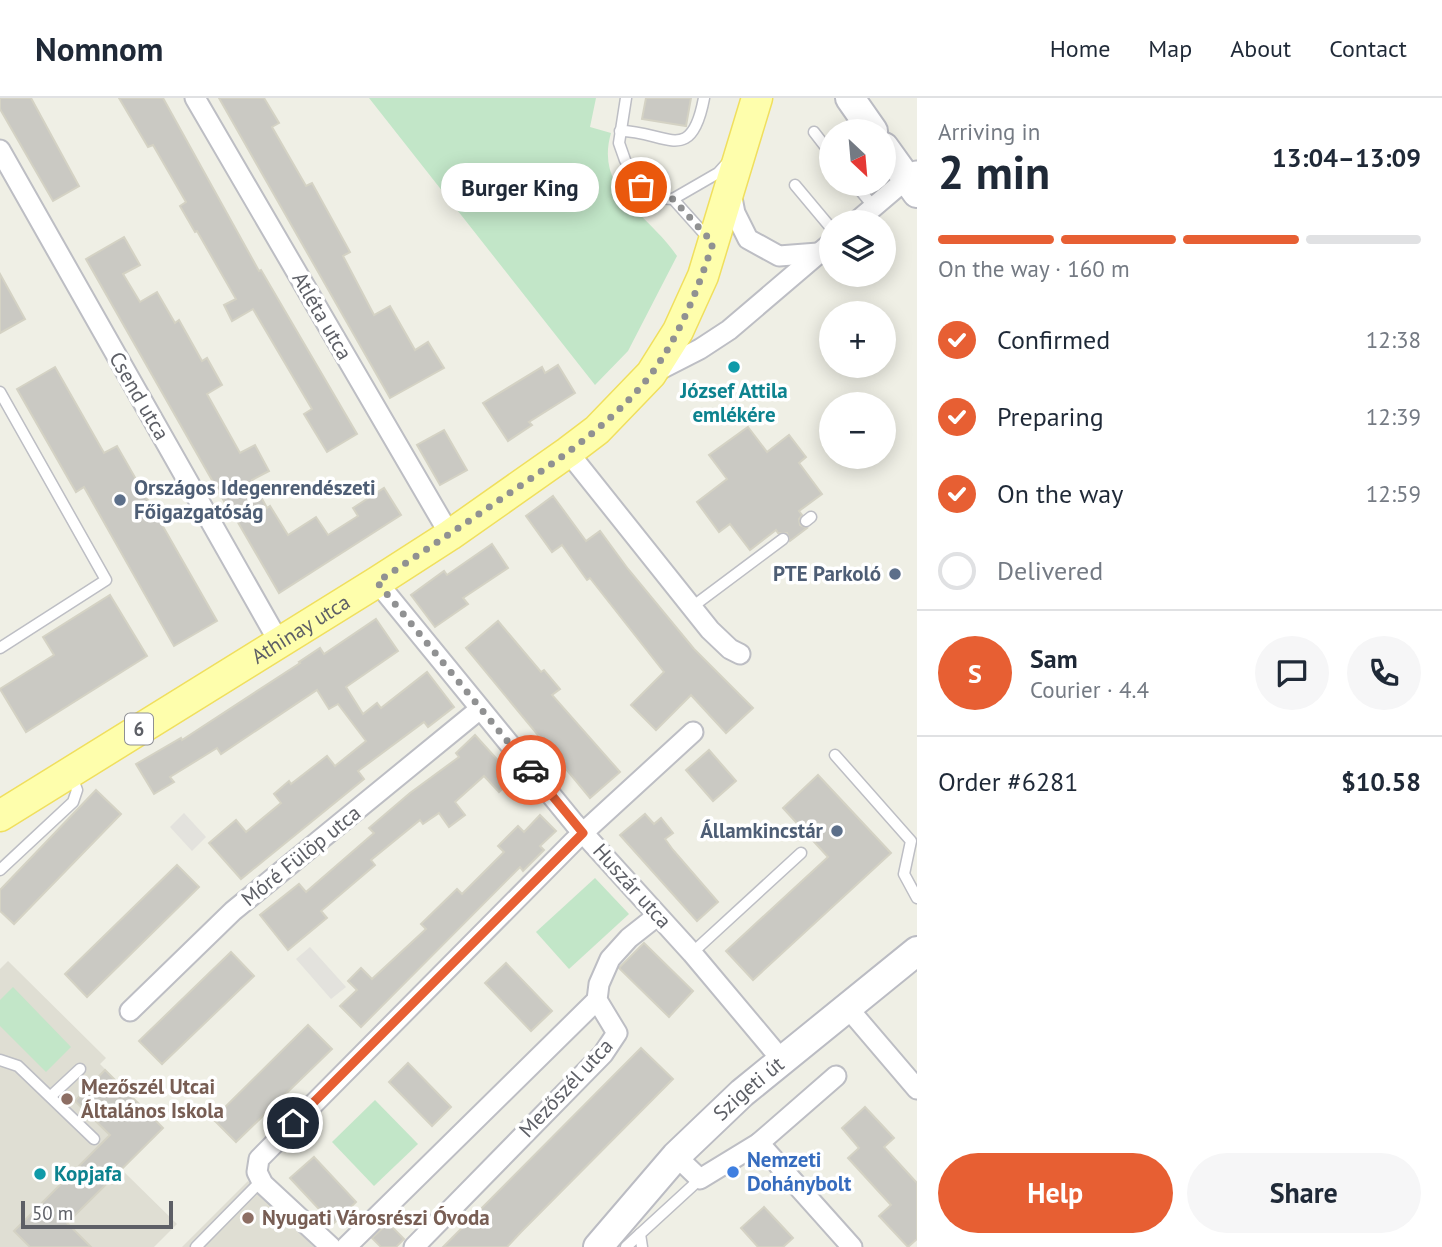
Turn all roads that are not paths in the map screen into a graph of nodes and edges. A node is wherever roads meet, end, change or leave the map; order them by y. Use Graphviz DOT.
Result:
graph roads {
  1 [pos="195,98"];
  2 [pos="626,98"];
  3 [pos="704,98"];
  4 [pos="757,98"];
  5 [pos="850,98"];
  6 [pos="865,119"];
  7 [pos="620,131"];
  8 [pos="814,132"];
  9 [pos="747,134"];
  10 [pos="819,138"];
  11 [pos="0,150"];
  12 [pos="896,160"];
  13 [pos="914,181"];
  14 [pos="795,185"];
  15 [pos="730,188"];
  16 [pos="864,196"];
  17 [pos="673,199"];
  18 [pos="874,208"];
  19 [pos="871,210"];
  20 [pos="819,214"];
  21 [pos="713,243"];
  22 [pos="819,249"];
  23 [pos="819,253"];
  24 [pos="651,374"];
  25 [pos="0,392"];
  26 [pos="568,452"];
  27 [pos="450,535"];
  28 [pos="782,539"];
  29 [pos="377,582"];
  30 [pos="692,607"];
  31 [pos="279,642"];
  32 [pos="0,648"];
  33 [pos="740,654"];
  34 [pos="480,709"];
  35 [pos="693,732"];
  36 [pos="835,755"];
  37 [pos="71,772"];
  38 [pos="5,810"];
  39 [pos="583,833"];
  40 [pos="801,853"];
  41 [pos="0,870"];
  42 [pos="917,898"];
  43 [pos="657,916"];
  44 [pos="917,951"];
  45 [pos="692,953"];
  46 [pos="597,1000"];
  47 [pos="847,1007"];
  48 [pos="130,1011"];
  49 [pos="781,1059"];
  50 [pos="0,1060"];
  51 [pos="80,1069"];
  52 [pos="836,1076"];
  53 [pos="917,1089"];
  54 [pos="51,1096"];
  55 [pos="94,1139"];
  56 [pos="759,1143"];
  57 [pos="676,1156"];
  58 [pos="700,1179"];
  59 [pos="261,1181"];
  60 [pos="640,1234"];
  61 [pos="196,1247"];
  62 [pos="331,1247"];
  63 [pos="346,1247"];
  64 [pos="414,1247"];
  65 [pos="598,1247"];
  66 [pos="626,1247"];
  67 [pos="642,1247"];
  68 [pos="852,1247"];
  1 -- 27 [label="street, Atléta utca"];
  2 -- 7 [label="lane"];
  3 -- 7 [label="lane"];
  4 -- 9 [label="main road, Athinay utca / 6"];
  5 -- 6 [label="street"];
  7 -- 17 [label="lane"];
  8 -- 10 [label="lane"];
  9 -- 15 [label="main road, Athinay utca / 6"];
  9 -- 17 [label="lane"];
  11 -- 31 [label="street, Csend utca"];
  12 -- 13 [label="street"];
  13 -- 18 [label="street"];
  14 -- 20 [label="lane"];
  15 -- 21 [label="main road, Athinay utca / 6"];
  15 -- 22 [label="street"];
  16 -- 18 [label="lane"];
  17 -- 21 [label="lane"];
  18 -- 19 [label="street"];
  21 -- 24 [label="main road, Athinay utca / 6"];
  23 -- 24 [label="street"];
  24 -- 26 [label="main road, Athinay utca / 6"];
  25 -- 32 [label="lane"];
  26 -- 27 [label="main road, Athinay utca / 6"];
  26 -- 30 [label="street"];
  27 -- 29 [label="main road, Athinay utca / 6"];
  28 -- 30 [label="lane"];
  29 -- 31 [label="main road, Athinay utca / 6"];
  29 -- 34 [label="street, Huszár utca"];
  30 -- 33 [label="street"];
  31 -- 37 [label="main road, Athinay utca / 6"];
  34 -- 39 [label="street, Huszár utca"];
  34 -- 48 [label="street, Móré Fülöp utca"];
  35 -- 39 [label="street"];
  36 -- 42 [label="lane"];
  37 -- 38 [label="main road, Athinay utca / 6"];
  37 -- 41 [label="lane"];
  39 -- 43 [label="street, Huszár utca"];
  39 -- 59 [label="street"];
  40 -- 45 [label="lane"];
  43 -- 45 [label="street, Huszár utca"];
  43 -- 46 [label="street"];
  44 -- 47 [label="street, Szigeti út"];
  45 -- 49 [label="street, Huszár utca"];
  46 -- 63 [label="street"];
  46 -- 64 [label="street, Mezőszél utca"];
  47 -- 49 [label="street, Szigeti út"];
  47 -- 53 [label="street"];
  49 -- 57 [label="street, Szigeti út"];
  50 -- 54 [label="lane"];
  51 -- 54 [label="lane"];
  52 -- 56 [label="street"];
  54 -- 55 [label="lane"];
  56 -- 58 [label="street"];
  56 -- 68 [label="street"];
  57 -- 58 [label="street"];
  57 -- 65 [label="street, Szigeti út"];
  58 -- 60 [label="lane"];
  59 -- 61 [label="lane"];
  59 -- 62 [label="street"];
  60 -- 66 [label="lane"];
  60 -- 67 [label="lane"];
}
